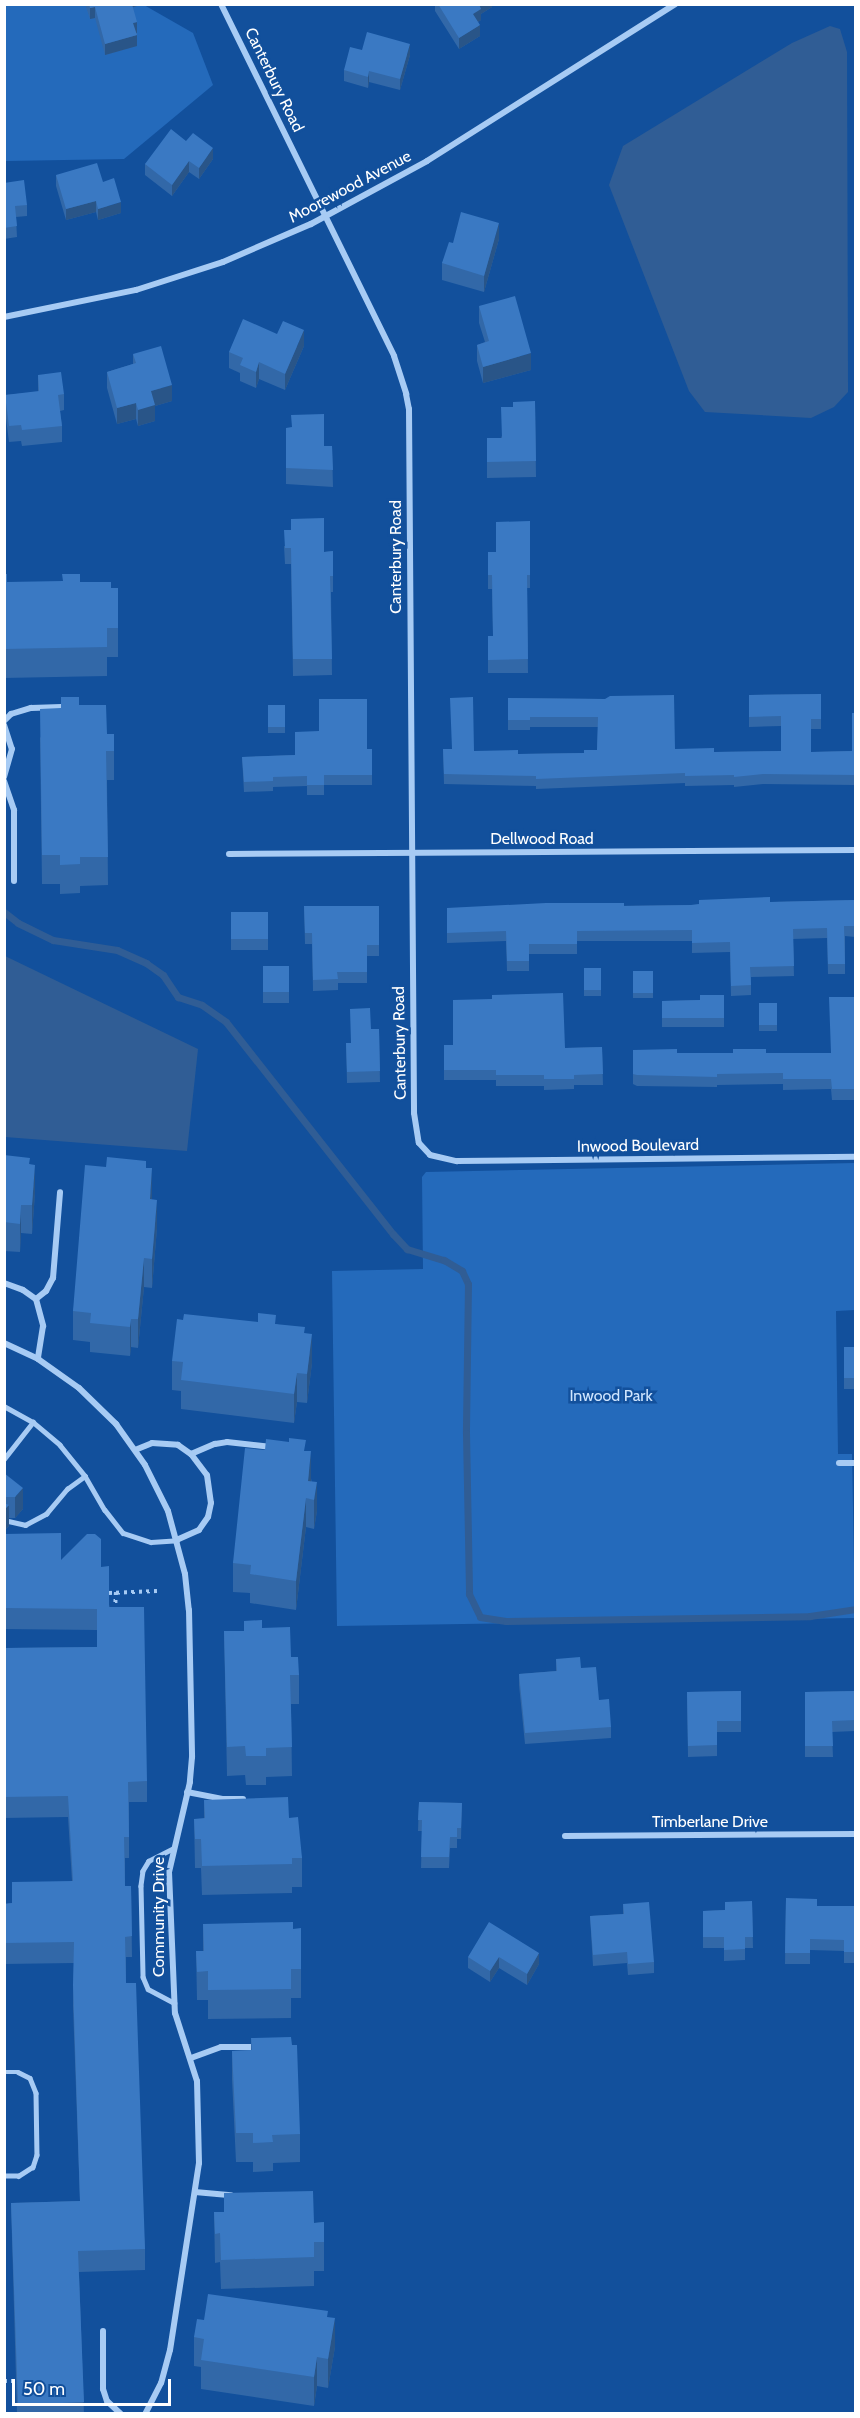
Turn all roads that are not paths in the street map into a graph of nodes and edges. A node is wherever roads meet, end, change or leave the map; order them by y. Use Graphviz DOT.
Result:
graph roads {
  1 [pos="221,4"];
  2 [pos="675,4"];
  3 [pos="326,217"];
  4 [pos="4,317"];
  5 [pos="76,707"];
  6 [pos="4,723"];
  7 [pos="4,779"];
  8 [pos="855,850"];
  9 [pos="411,853"];
  10 [pos="229,854"];
  11 [pos="14,881"];
  12 [pos="423,1149"];
  13 [pos="855,1157"];
  14 [pos="60,1192"];
  15 [pos="4,1283"];
  16 [pos="36,1299"];
  17 [pos="4,1343"];
  18 [pos="38,1359"];
  19 [pos="4,1406"];
  20 [pos="33,1422"];
  21 [pos="280,1448"];
  22 [pos="135,1450"];
  23 [pos="191,1454"];
  24 [pos="4,1459"];
  25 [pos="839,1463"];
  26 [pos="855,1463"];
  27 [pos="85,1476"];
  28 [pos="4,1520"];
  29 [pos="177,1540"];
  30 [pos="187,1792"];
  31 [pos="255,1798"];
  32 [pos="855,1834"];
  33 [pos="565,1836"];
  34 [pos="173,1848"];
  35 [pos="174,2004"];
  36 [pos="264,2047"];
  37 [pos="190,2058"];
  38 [pos="4,2072"];
  39 [pos="4,2176"];
  40 [pos="195,2192"];
  41 [pos="244,2195"];
  42 [pos="103,2331"];
  43 [pos="121,2414"];
  44 [pos="145,2414"];
  1 -- 3 [label="street, Canterbury Road"];
  2 -- 3 [label="street, Moorewood Avenue"];
  3 -- 4 [label="street, Moorewood Avenue"];
  3 -- 9 [label="street, Canterbury Road"];
  5 -- 6 [label="street"];
  6 -- 7 [label="street"];
  7 -- 11 [label="street"];
  8 -- 9 [label="street, Dellwood Road"];
  9 -- 10 [label="street, Dellwood Road"];
  9 -- 12 [label="street, Canterbury Road"];
  12 -- 13 [label="street, Inwood Boulevard"];
  14 -- 16 [label="street"];
  15 -- 16 [label="street"];
  16 -- 18 [label="street"];
  17 -- 18 [label="street, Community Drive"];
  18 -- 22 [label="street, Community Drive"];
  19 -- 20 [label="lane"];
  20 -- 24 [label="lane"];
  20 -- 27 [label="lane"];
  21 -- 23 [label="street"];
  22 -- 23 [label="street"];
  22 -- 29 [label="street, Community Drive"];
  23 -- 29 [label="street"];
  25 -- 26 [label="street"];
  27 -- 28 [label="lane"];
  27 -- 29 [label="lane"];
  29 -- 30 [label="street, Community Drive"];
  30 -- 31 [label="street"];
  30 -- 34 [label="street, Community Drive"];
  32 -- 33 [label="street, Timberlane Drive"];
  34 -- 35 [label="street, Community Drive"];
  34 -- 35 [label="lane"];
  35 -- 37 [label="street, Community Drive"];
  36 -- 37 [label="street"];
  37 -- 40 [label="street, Community Drive"];
  38 -- 39 [label="lane"];
  40 -- 41 [label="street"];
  40 -- 44 [label="street, Community Drive"];
  42 -- 43 [label="street"];
}
